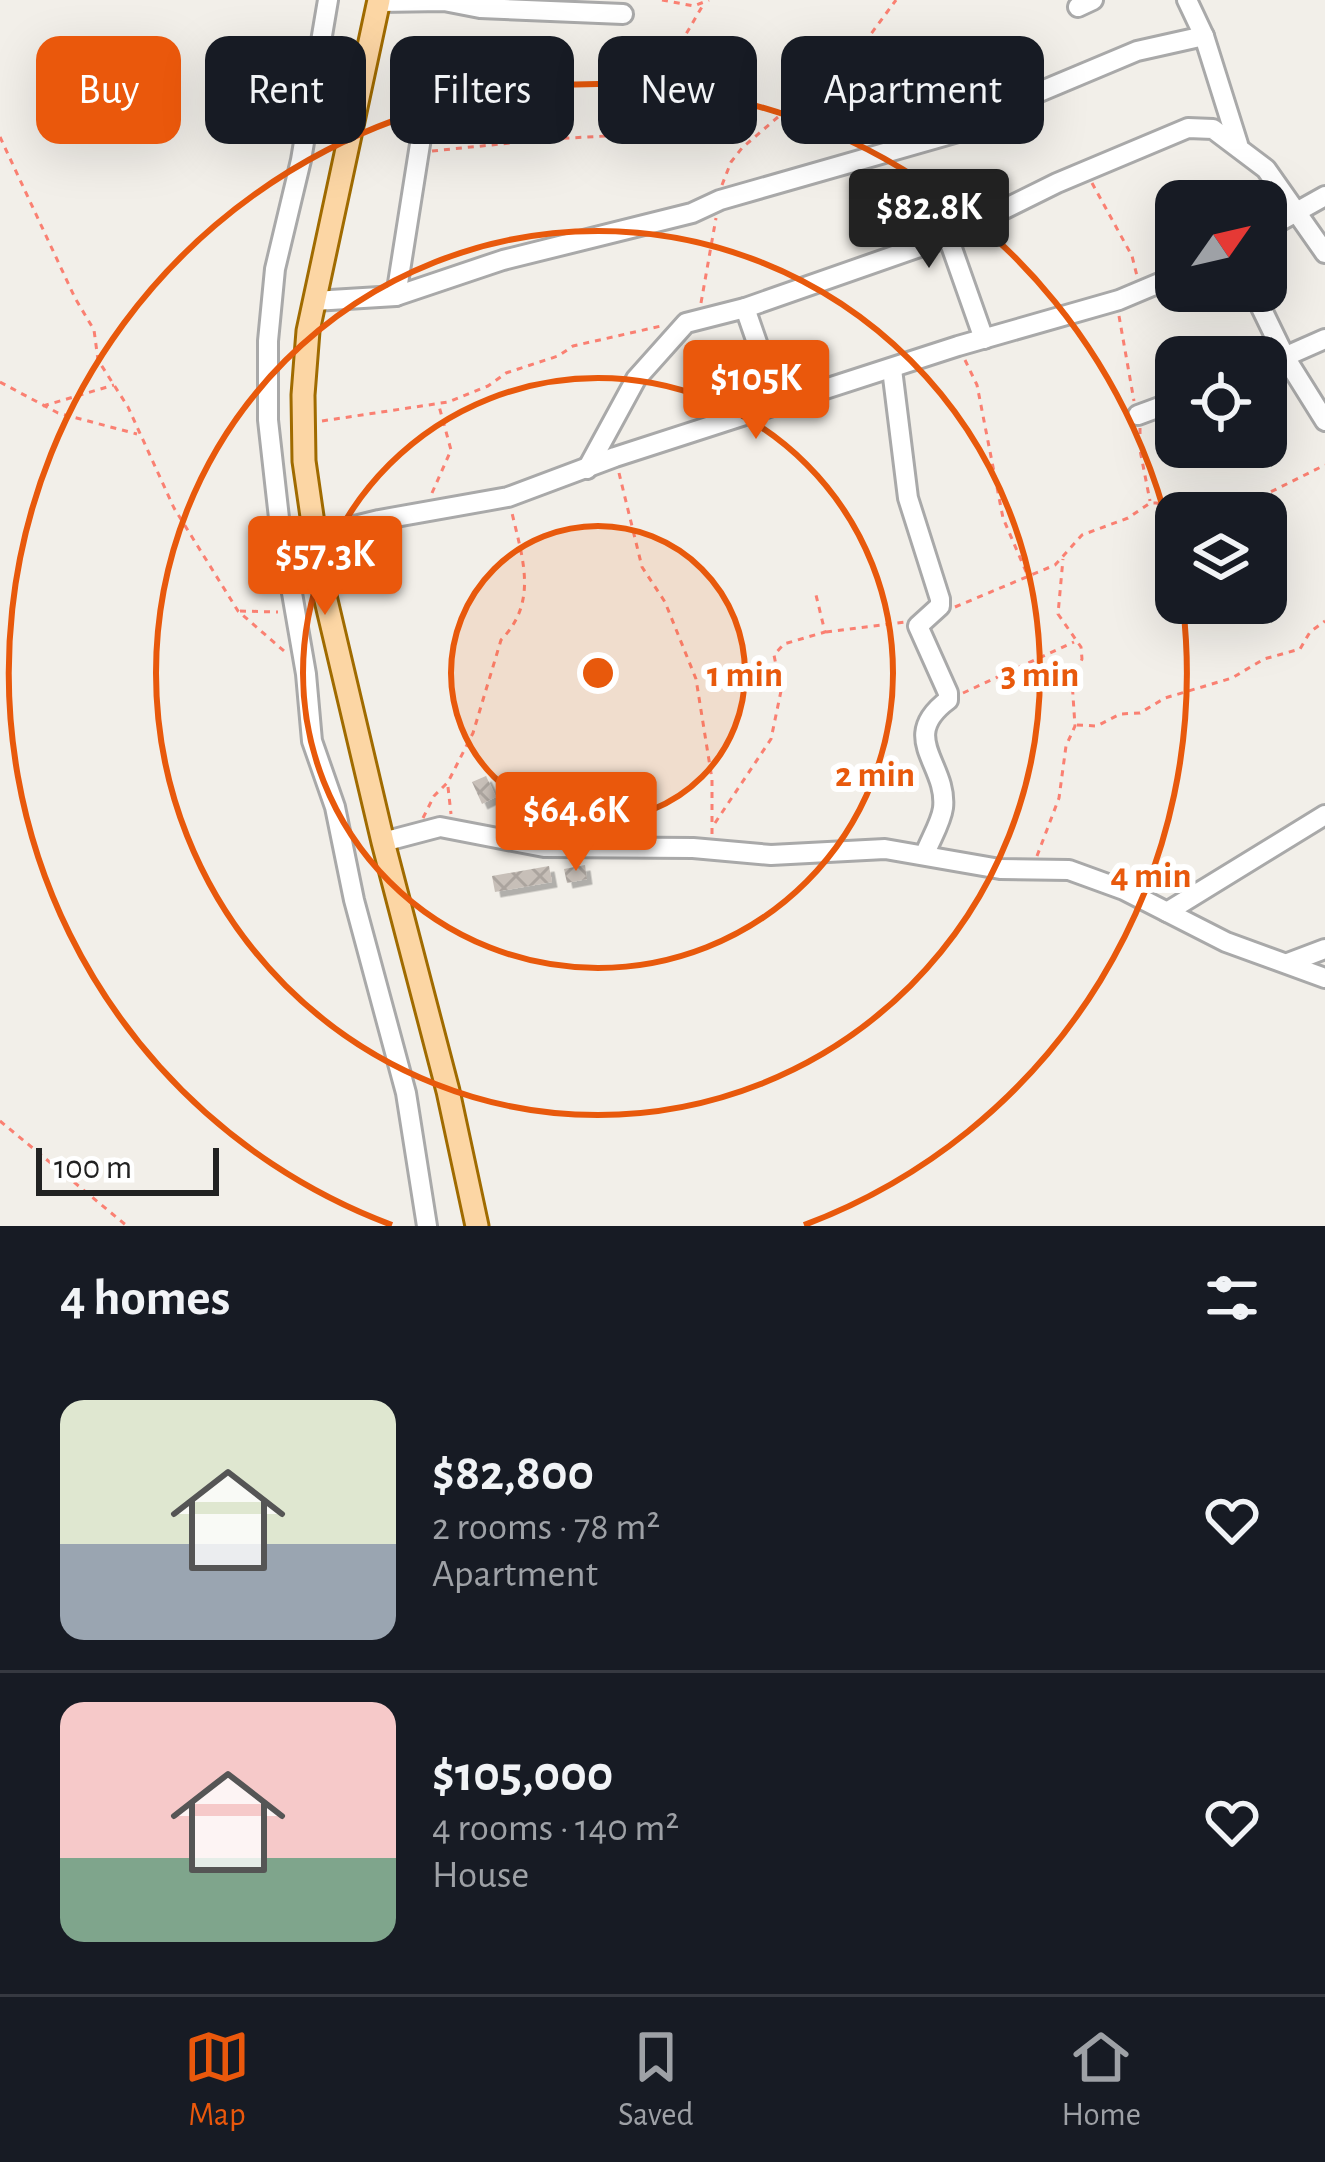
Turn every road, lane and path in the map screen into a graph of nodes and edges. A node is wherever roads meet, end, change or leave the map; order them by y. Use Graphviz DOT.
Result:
graph roads {
  1 [pos="328,0"];
  2 [pos="444,0"];
  3 [pos="662,0"];
  4 [pos="709,0"];
  5 [pos="896,0"];
  6 [pos="1187,0"];
  7 [pos="379,1"];
  8 [pos="703,5"];
  9 [pos="623,14"];
  10 [pos="1204,36"];
  11 [pos="0,137"];
  12 [pos="423,144"];
  13 [pos="1239,148"];
  14 [pos="422,153"];
  15 [pos="1082,172"];
  16 [pos="1325,196"];
  17 [pos="720,200"];
  18 [pos="1297,211"];
  19 [pos="1287,217"];
  20 [pos="948,237"];
  21 [pos="1325,253"];
  22 [pos="1155,284"];
  23 [pos="1138,290"];
  24 [pos="396,296"];
  25 [pos="314,301"];
  26 [pos="745,308"];
  27 [pos="686,324"];
  28 [pos="984,339"];
  29 [pos="1325,339"];
  30 [pos="958,346"];
  31 [pos="1287,357"];
  32 [pos="1287,359"];
  33 [pos="892,369"];
  34 [pos="0,382"];
  35 [pos="115,385"];
  36 [pos="438,404"];
  37 [pos="41,406"];
  38 [pos="779,406"];
  39 [pos="1155,409"];
  40 [pos="1138,415"];
  41 [pos="1325,421"];
  42 [pos="302,429"];
  43 [pos="140,435"];
  44 [pos="615,457"];
  45 [pos="1325,465"];
  46 [pos="587,469"];
  47 [pos="1270,492"];
  48 [pos="508,497"];
  49 [pos="1155,502"];
  50 [pos="428,512"];
  51 [pos="314,536"];
  52 [pos="1064,560"];
  53 [pos="1027,576"];
  54 [pos="816,595"];
  55 [pos="940,606"];
  56 [pos="238,611"];
  57 [pos="298,621"];
  58 [pos="920,621"];
  59 [pos="1325,621"];
  60 [pos="825,632"];
  61 [pos="1076,641"];
  62 [pos="286,652"];
  63 [pos="948,700"];
  64 [pos="1075,726"];
  65 [pos="448,782"];
  66 [pos="1325,814"];
  67 [pos="714,824"];
  68 [pos="453,827"];
  69 [pos="418,831"];
  70 [pos="383,842"];
  71 [pos="710,850"];
  72 [pos="925,854"];
  73 [pos="1032,868"];
  74 [pos="1167,911"];
  75 [pos="1325,949"];
  76 [pos="1288,963"];
  77 [pos="1325,978"];
  78 [pos="0,1121"];
  79 [pos="127,1226"];
  80 [pos="427,1226"];
  81 [pos="477,1226"];
  1 -- 57 [label="street"];
  2 -- 7 [label="street"];
  2 -- 9 [label="street"];
  3 -- 8 [label="path"];
  4 -- 8 [label="path"];
  5 -- 17 [label="path"];
  6 -- 10 [label="street"];
  7 -- 25 [label="main road"];
  8 -- 14 [label="path"];
  10 -- 13 [label="street"];
  10 -- 17 [label="street"];
  11 -- 35 [label="path"];
  12 -- 14 [label="street"];
  13 -- 15 [label="street"];
  13 -- 18 [label="street"];
  14 -- 24 [label="street"];
  15 -- 20 [label="street"];
  15 -- 23 [label="path"];
  16 -- 18 [label="street"];
  17 -- 24 [label="street"];
  17 -- 27 [label="path"];
  18 -- 19 [label="street"];
  18 -- 21 [label="street"];
  20 -- 26 [label="street"];
  20 -- 28 [label="street"];
  22 -- 23 [label="street"];
  23 -- 28 [label="street"];
  24 -- 25 [label="street"];
  25 -- 42 [label="main road"];
  26 -- 27 [label="street"];
  26 -- 38 [label="street"];
  27 -- 36 [label="path"];
  27 -- 46 [label="street"];
  28 -- 30 [label="street"];
  29 -- 31 [label="street"];
  30 -- 33 [label="street"];
  30 -- 53 [label="path"];
  32 -- 41 [label="street"];
  33 -- 38 [label="street"];
  33 -- 55 [label="street"];
  34 -- 37 [label="path"];
  35 -- 37 [label="path"];
  35 -- 43 [label="path"];
  36 -- 42 [label="path"];
  36 -- 50 [label="path"];
  37 -- 43 [label="path"];
  38 -- 44 [label="street"];
  39 -- 40 [label="street"];
  42 -- 51 [label="main road"];
  43 -- 56 [label="path"];
  44 -- 46 [label="street"];
  44 -- 67 [label="path"];
  45 -- 47 [label="path"];
  46 -- 48 [label="street"];
  48 -- 50 [label="street"];
  48 -- 65 [label="path"];
  49 -- 52 [label="path"];
  50 -- 51 [label="street"];
  51 -- 70 [label="main road"];
  52 -- 53 [label="path"];
  52 -- 61 [label="path"];
  53 -- 55 [label="path"];
  54 -- 60 [label="path"];
  55 -- 58 [label="street"];
  56 -- 57 [label="path"];
  56 -- 62 [label="path"];
  57 -- 80 [label="street"];
  58 -- 60 [label="path"];
  58 -- 63 [label="street"];
  59 -- 64 [label="path"];
  60 -- 67 [label="path"];
  61 -- 63 [label="path"];
  61 -- 64 [label="path"];
  63 -- 72 [label="street"];
  64 -- 73 [label="path"];
  65 -- 68 [label="path"];
  65 -- 69 [label="path"];
  66 -- 74 [label="street"];
  67 -- 71 [label="path"];
  68 -- 69 [label="street"];
  68 -- 71 [label="street"];
  69 -- 70 [label="street"];
  70 -- 81 [label="main road"];
  71 -- 72 [label="street"];
  72 -- 73 [label="street"];
  73 -- 74 [label="street"];
  74 -- 76 [label="street"];
  75 -- 76 [label="street"];
  76 -- 77 [label="street"];
  78 -- 79 [label="path"];
}
